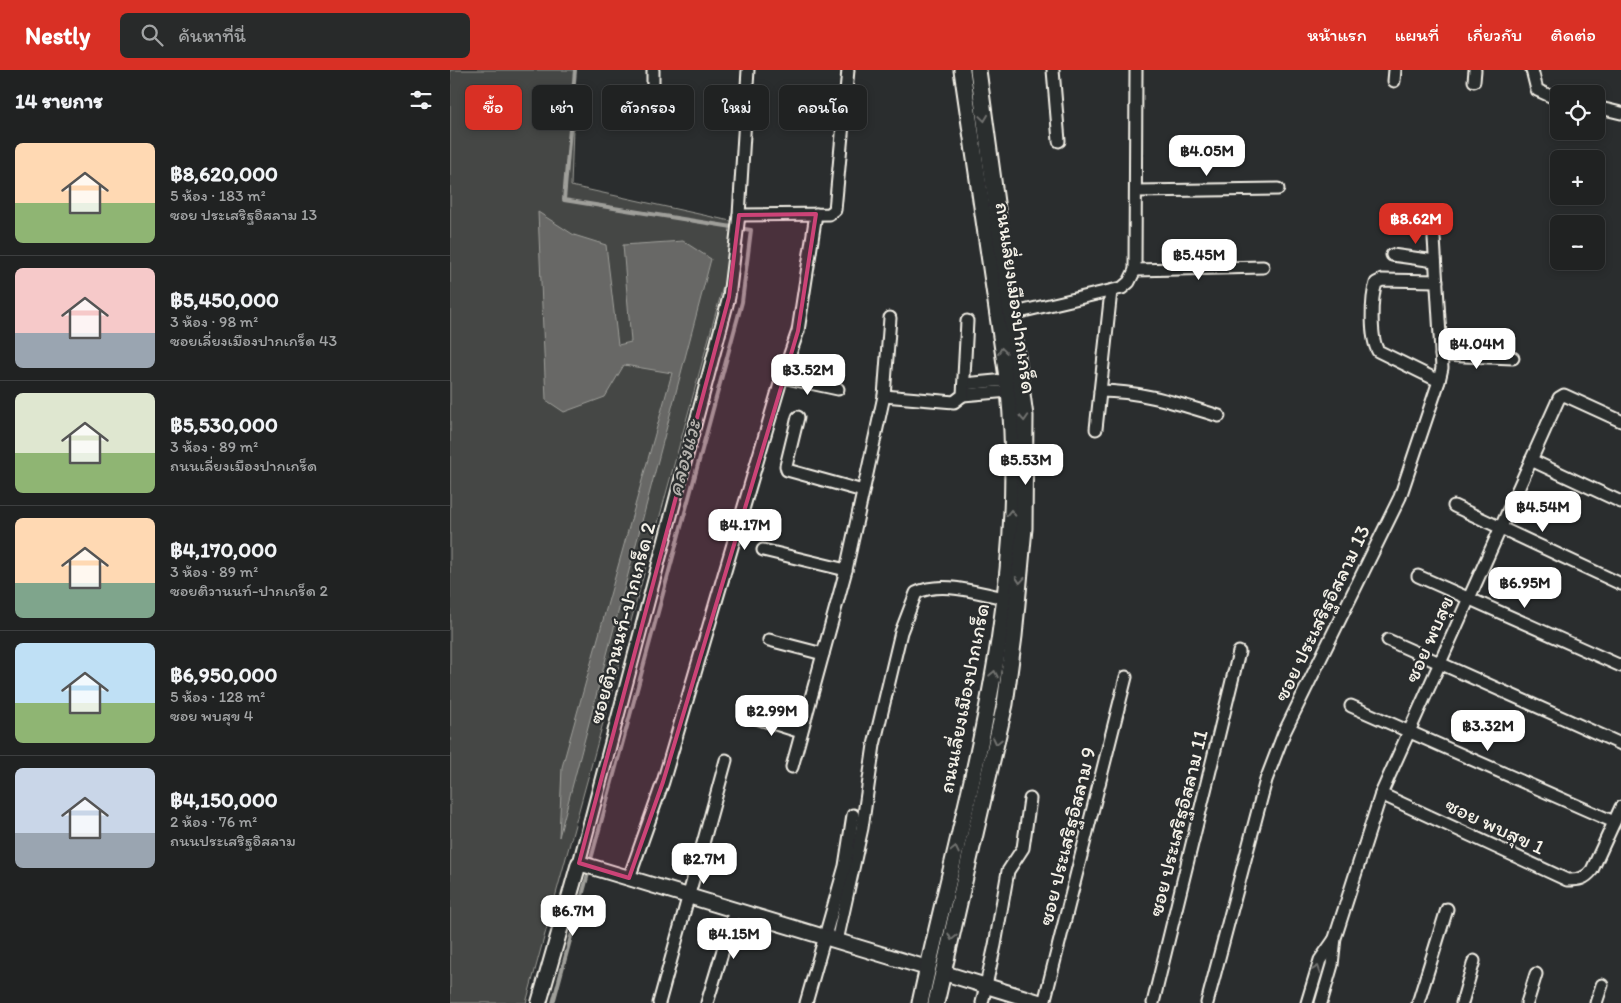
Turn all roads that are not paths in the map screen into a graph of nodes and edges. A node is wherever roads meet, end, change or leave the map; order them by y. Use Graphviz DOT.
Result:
graph roads {
  1 [pos="653,70"];
  2 [pos="748,70"];
  3 [pos="848,70"];
  4 [pos="962,70"];
  5 [pos="978,70"];
  6 [pos="1053,70"];
  7 [pos="1136,70"];
  8 [pos="1532,70"];
  9 [pos="653,85"];
  10 [pos="1550,96"];
  11 [pos="1605,109"];
  12 [pos="1621,113"];
  13 [pos="1059,141"];
  14 [pos="1278,189"];
  15 [pos="1136,191"];
  16 [pos="816,214"];
  17 [pos="738,223"];
  18 [pos="1434,238"];
  19 [pos="1392,255"];
  20 [pos="1435,261"];
  21 [pos="1263,267"];
  22 [pos="1135,270"];
  23 [pos="1436,281"];
  24 [pos="1111,290"];
  25 [pos="1011,314"];
  26 [pos="890,318"];
  27 [pos="967,321"];
  28 [pos="1441,355"];
  29 [pos="1513,358"];
  30 [pos="782,377"];
  31 [pos="1439,381"];
  32 [pos="1008,386"];
  33 [pos="838,389"];
  34 [pos="963,389"];
  35 [pos="1100,391"];
  36 [pos="884,396"];
  37 [pos="1219,416"];
  38 [pos="798,417"];
  39 [pos="1621,421"];
  40 [pos="1096,429"];
  41 [pos="1530,460"];
  42 [pos="863,491"];
  43 [pos="1621,502"];
  44 [pos="1454,506"];
  45 [pos="1500,528"];
  46 [pos="763,550"];
  47 [pos="846,570"];
  48 [pos="1418,576"];
  49 [pos="1621,584"];
  50 [pos="1005,598"];
  51 [pos="1468,598"];
  52 [pos="769,640"];
  53 [pos="1388,640"];
  54 [pos="1239,652"];
  55 [pos="823,654"];
  56 [pos="1439,663"];
  57 [pos="1621,666"];
  58 [pos="1126,677"];
  59 [pos="1351,706"];
  60 [pos="750,716"];
  61 [pos="801,732"];
  62 [pos="1408,732"];
  63 [pos="1621,744"];
  64 [pos="726,760"];
  65 [pos="792,767"];
  66 [pos="1381,794"];
  67 [pos="1030,799"];
  68 [pos="1621,807"];
  69 [pos="853,814"];
  70 [pos="1614,822"];
  71 [pos="586,865"];
  72 [pos="629,878"];
  73 [pos="687,896"];
  74 [pos="1447,909"];
  75 [pos="736,910"];
  76 [pos="823,937"];
  77 [pos="1334,938"];
  78 [pos="838,941"];
  79 [pos="1474,961"];
  80 [pos="927,968"];
  81 [pos="944,973"];
  82 [pos="1536,974"];
  83 [pos="1602,985"];
  84 [pos="986,986"];
  85 [pos="539,1003"];
  86 [pos="659,1003"];
  87 [pos="708,1003"];
  88 [pos="806,1003"];
  89 [pos="920,1003"];
  90 [pos="936,1003"];
  91 [pos="982,1003"];
  92 [pos="1043,1003"];
  93 [pos="1153,1003"];
  94 [pos="1207,1003"];
  95 [pos="1307,1003"];
  96 [pos="1321,1003"];
  97 [pos="1418,1003"];
  98 [pos="1462,1003"];
  99 [pos="1527,1003"];
  100 [pos="1596,1003"];
  1 -- 9 [label="street"];
  2 -- 17 [label="street, ซอยติวานนท์-ปากเกร็ด 2"];
  3 -- 16 [label="street"];
  32 -- 4 [label="main road, ถนนเลี่ยงเมืองปากเกร็ด, one-way"];
  5 -- 25 [label="main road, ถนนเลี่ยงเมืองปากเกร็ด, one-way"];
  6 -- 13 [label="street"];
  7 -- 15 [label="street"];
  8 -- 10 [label="street"];
  11 -- 12 [label="street"];
  14 -- 15 [label="street"];
  15 -- 22 [label="street"];
  16 -- 17 [label="street"];
  16 -- 30 [label="street"];
  17 -- 71 [label="street, ซอยติวานนท์-ปากเกร็ด 2"];
  18 -- 20 [label="street, ซอย ประเสริฐอิสลาม 13"];
  19 -- 20 [label="street"];
  20 -- 23 [label="street, ซอย ประเสริฐอิสลาม 13"];
  21 -- 22 [label="street"];
  22 -- 24 [label="street"];
  23 -- 28 [label="street, ซอย ประเสริฐอิสลาม 13"];
  23 -- 31 [label="street"];
  24 -- 25 [label="street"];
  24 -- 35 [label="street"];
  25 -- 81 [label="main road, ถนนเลี่ยงเมืองปากเกร็ด, one-way"];
  26 -- 36 [label="street"];
  27 -- 34 [label="street"];
  28 -- 29 [label="street"];
  28 -- 31 [label="street, ซอย ประเสริฐอิสลาม 13"];
  30 -- 33 [label="street"];
  30 -- 72 [label="street"];
  31 -- 94 [label="street, ซอย ประเสริฐอิสลาม 13"];
  32 -- 34 [label="street"];
  50 -- 32 [label="main road, ถนนเลี่ยงเมืองปากเกร็ด, one-way"];
  34 -- 36 [label="street"];
  35 -- 37 [label="street"];
  35 -- 40 [label="street"];
  36 -- 42 [label="street"];
  38 -- 42 [label="street"];
  39 -- 41 [label="street, ซอย พบสุข"];
  41 -- 43 [label="street"];
  41 -- 45 [label="street, ซอย พบสุข"];
  42 -- 47 [label="street"];
  44 -- 45 [label="street"];
  45 -- 49 [label="street"];
  45 -- 51 [label="street, ซอย พบสุข"];
  46 -- 47 [label="street"];
  47 -- 55 [label="street"];
  48 -- 51 [label="street"];
  50 -- 78 [label="street"];
  80 -- 50 [label="main road, ถนนเลี่ยงเมืองปากเกร็ด, one-way"];
  51 -- 56 [label="street, ซอย พบสุข"];
  51 -- 57 [label="street"];
  52 -- 55 [label="street"];
  53 -- 56 [label="street"];
  54 -- 93 [label="street, ซอย ประเสริฐอิสลาม 11"];
  55 -- 61 [label="street"];
  56 -- 62 [label="street, ซอย พบสุข"];
  56 -- 63 [label="street"];
  58 -- 92 [label="street, ซอย ประเสริฐอิสลาม 9"];
  59 -- 62 [label="street"];
  60 -- 61 [label="street"];
  61 -- 65 [label="street"];
  62 -- 66 [label="street, ซอย พบสุข"];
  62 -- 70 [label="street"];
  64 -- 73 [label="street"];
  66 -- 70 [label="street, ซอย พบสุข 1"];
  66 -- 77 [label="street, ซอย พบสุข"];
  67 -- 84 [label="street"];
  68 -- 70 [label="street"];
  69 -- 76 [label="street"];
  71 -- 72 [label="street"];
  71 -- 85 [label="street, ซอยติวานนท์-ปากเกร็ด 2"];
  72 -- 73 [label="street"];
  73 -- 75 [label="street"];
  73 -- 86 [label="street"];
  74 -- 97 [label="street"];
  75 -- 76 [label="street"];
  75 -- 87 [label="street"];
  76 -- 78 [label="street"];
  76 -- 88 [label="street"];
  95 -- 77 [label="street, ซอย พบสุข, one-way"];
  77 -- 96 [label="street, ซอย พบสุข"];
  78 -- 80 [label="street"];
  79 -- 98 [label="street"];
  80 -- 81 [label="main road"];
  80 -- 89 [label="main road, ถนนเลี่ยงเมืองปากเกร็ด"];
  81 -- 84 [label="street"];
  81 -- 90 [label="main road, ถนนเลี่ยงเมืองปากเกร็ด"];
  82 -- 99 [label="street"];
  83 -- 100 [label="street"];
  84 -- 91 [label="street"];
  84 -- 92 [label="street"];
}
